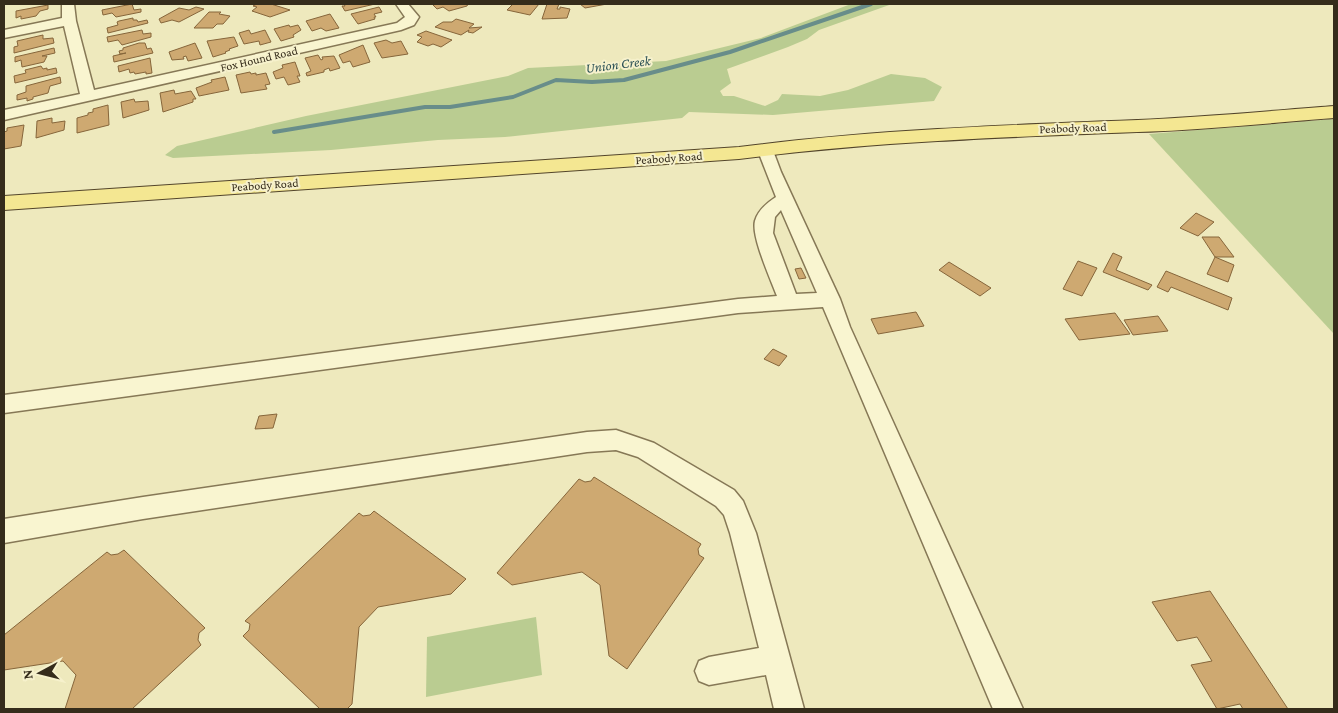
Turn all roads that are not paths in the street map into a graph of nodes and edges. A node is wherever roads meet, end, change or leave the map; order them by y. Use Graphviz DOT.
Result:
graph roads {
  1 [pos="68,4"];
  2 [pos="402,4"];
  3 [pos="69,21"];
  4 [pos="4,34"];
  5 [pos="87,97"];
  6 [pos="1334,112"];
  7 [pos="4,115"];
  8 [pos="766,150"];
  9 [pos="785,199"];
  10 [pos="4,203"];
  11 [pos="830,300"];
  12 [pos="789,302"];
  13 [pos="4,404"];
  14 [pos="4,530"];
  15 [pos="776,659"];
  16 [pos="709,671"];
  17 [pos="789,709"];
  18 [pos="1008,709"];
  1 -- 3 [label="street"];
  2 -- 5 [label="street, Fox Hound Road"];
  3 -- 4 [label="street"];
  3 -- 5 [label="street"];
  5 -- 7 [label="street"];
  6 -- 8 [label="main road, Peabody Road"];
  8 -- 9 [label="street"];
  8 -- 10 [label="main road, Peabody Road"];
  9 -- 11 [label="street"];
  9 -- 12 [label="street"];
  11 -- 12 [label="street"];
  11 -- 18 [label="street"];
  12 -- 13 [label="street"];
  14 -- 15 [label="street"];
  15 -- 16 [label="street"];
  15 -- 17 [label="street"];
}
